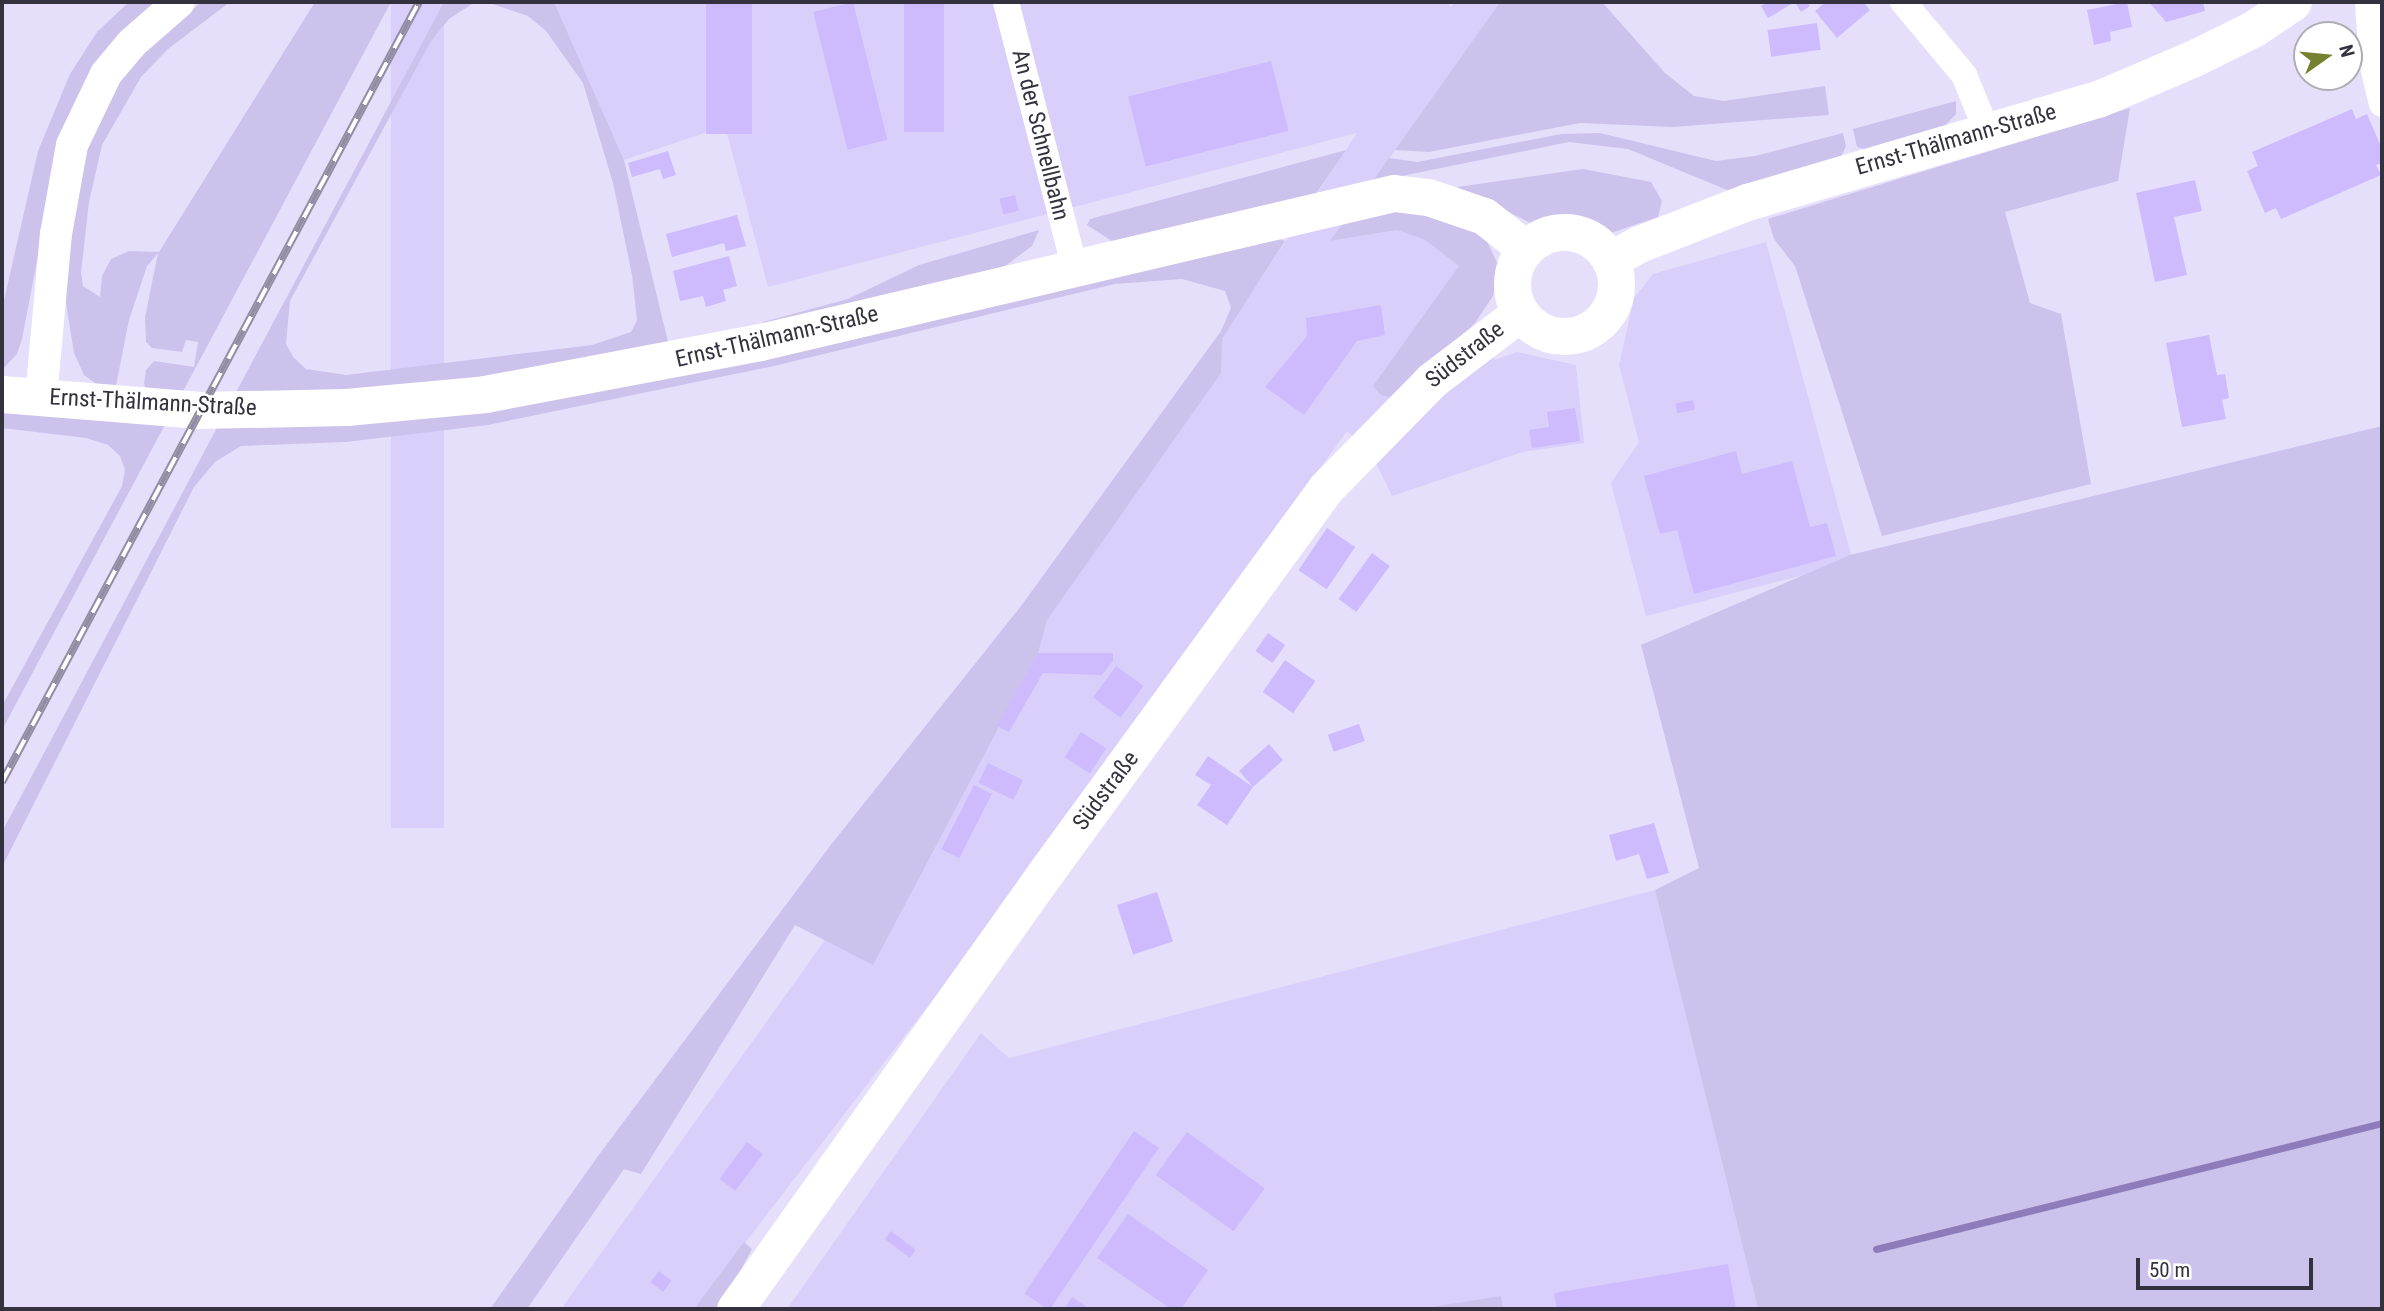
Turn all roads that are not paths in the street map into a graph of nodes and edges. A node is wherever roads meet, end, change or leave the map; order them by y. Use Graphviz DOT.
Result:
graph roads {
  1 [pos="179,2"];
  2 [pos="1006,2"];
  3 [pos="1903,2"];
  4 [pos="2293,2"];
  5 [pos="2368,2"];
  6 [pos="2382,104"];
  7 [pos="1987,131"];
  8 [pos="1526,250"];
  9 [pos="1610,260"];
  10 [pos="1075,268"];
  11 [pos="1520,313"];
  12 [pos="2,394"];
  13 [pos="41,398"];
  14 [pos="736,1309"];
  1 -- 13 [label="street"];
  2 -- 10 [label="street, An der Schnellbahn"];
  3 -- 7 [label="street"];
  4 -- 7 [label="main road, Ernst-Thälmann-Straße"];
  5 -- 6 [label="street"];
  7 -- 9 [label="main road, Ernst-Thälmann-Straße"];
  8 -- 9 [label="main road"];
  8 -- 10 [label="main road, Ernst-Thälmann-Straße"];
  8 -- 11 [label="main road"];
  9 -- 11 [label="main road"];
  10 -- 13 [label="main road, Ernst-Thälmann-Straße"];
  11 -- 14 [label="main road, Südstraße"];
  12 -- 13 [label="main road, Ernst-Thälmann-Straße"];
}
